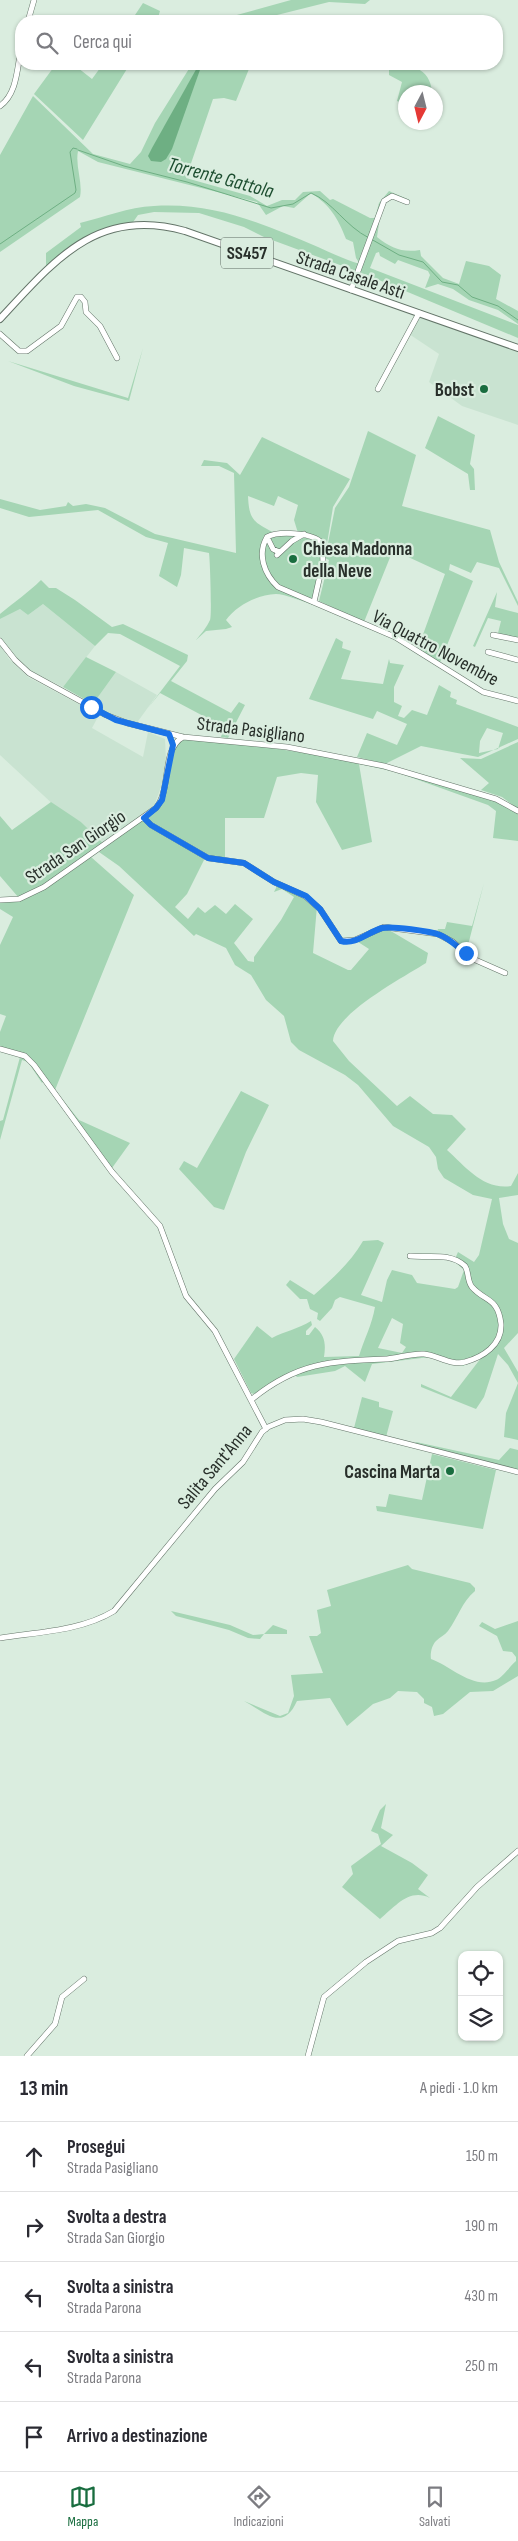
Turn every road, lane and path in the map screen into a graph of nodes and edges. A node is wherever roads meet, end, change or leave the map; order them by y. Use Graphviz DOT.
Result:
graph roads {
  1 [pos="34,0"];
  2 [pos="30,15"];
  3 [pos="16,70"];
  4 [pos="0,106"];
  5 [pos="407,202"];
  6 [pos="351,290"];
  7 [pos="419,313"];
  8 [pos="0,319"];
  9 [pos="0,334"];
  10 [pos="518,348"];
  11 [pos="117,358"];
  12 [pos="378,389"];
  13 [pos="304,534"];
  14 [pos="266,537"];
  15 [pos="314,602"];
  16 [pos="493,635"];
  17 [pos="518,640"];
  18 [pos="0,641"];
  19 [pos="488,652"];
  20 [pos="518,660"];
  21 [pos="518,701"];
  22 [pos="169,734"];
  23 [pos="182,737"];
  24 [pos="173,745"];
  25 [pos="518,811"];
  26 [pos="144,818"];
  27 [pos="0,900"];
  28 [pos="505,973"];
  29 [pos="0,1049"];
  30 [pos="410,1256"];
  31 [pos="252,1400"];
  32 [pos="266,1429"];
  33 [pos="518,1472"];
  34 [pos="0,1638"];
  35 [pos="518,1851"];
  36 [pos="84,1979"];
  37 [pos="28,2056"];
  38 [pos="308,2056"];
  1 -- 2 [label="street"];
  3 -- 4 [label="street"];
  5 -- 6 [label="street"];
  6 -- 7 [label="main road, Strada Casale Asti / SS457"];
  6 -- 8 [label="main road, Strada Casale Asti / SS457"];
  7 -- 10 [label="main road, Strada Casale Asti / SS457"];
  7 -- 12 [label="street"];
  9 -- 11 [label="street"];
  13 -- 14 [label="street"];
  13 -- 14 [label="street"];
  13 -- 15 [label="street"];
  14 -- 15 [label="street, Via Quattro Novembre"];
  15 -- 21 [label="street, Via Quattro Novembre"];
  16 -- 17 [label="street"];
  18 -- 22 [label="street, Strada Pasigliano"];
  19 -- 20 [label="street"];
  22 -- 23 [label="street, Strada Pasigliano"];
  22 -- 24 [label="street"];
  23 -- 24 [label="street"];
  23 -- 25 [label="street, Strada Pasigliano"];
  24 -- 26 [label="street, Strada San Giorgio"];
  26 -- 27 [label="street, Strada San Giorgio"];
  26 -- 28 [label="street"];
  29 -- 31 [label="street"];
  30 -- 31 [label="street"];
  31 -- 32 [label="street"];
  32 -- 33 [label="street, Salita Sant'Anna"];
  32 -- 34 [label="street, Salita Sant'Anna"];
  35 -- 38 [label="street"];
  36 -- 37 [label="street"];
}
